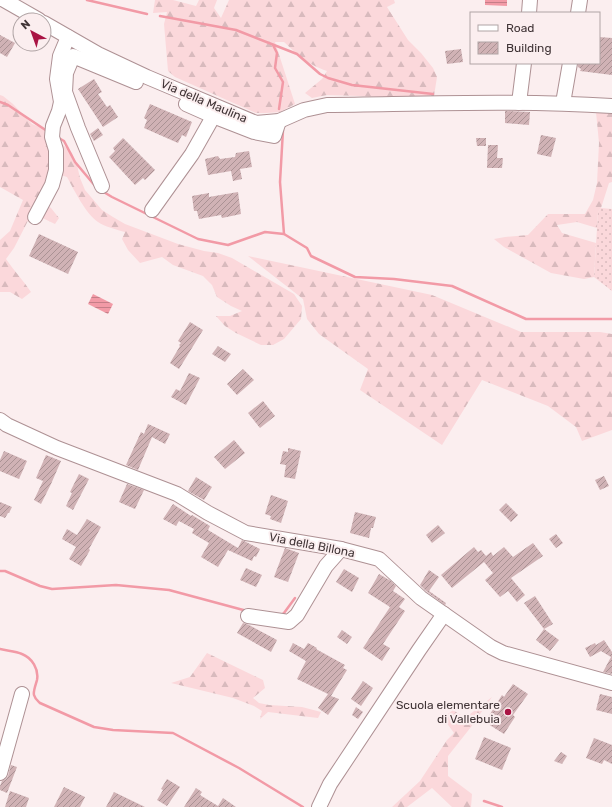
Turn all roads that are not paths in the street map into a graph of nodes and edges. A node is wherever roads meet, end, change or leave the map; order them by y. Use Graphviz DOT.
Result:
graph roads {
  1 [pos="4,0"];
  2 [pos="530,0"];
  3 [pos="580,0"];
  4 [pos="25,12"];
  5 [pos="530,12"];
  6 [pos="578,12"];
  7 [pos="52,28"];
  8 [pos="68,37"];
  9 [pos="524,64"];
  10 [pos="570,64"];
  11 [pos="519,103"];
  12 [pos="563,103"];
  13 [pos="612,106"];
  14 [pos="216,112"];
  15 [pos="102,186"];
  16 [pos="152,210"];
  17 [pos="35,217"];
  18 [pos="0,420"];
  19 [pos="341,549"];
  20 [pos="444,614"];
  21 [pos="248,616"];
  22 [pos="612,684"];
  23 [pos="22,694"];
  24 [pos="0,773"];
  25 [pos="319,807"];
  1 -- 4 [label="street"];
  2 -- 5 [label="street"];
  3 -- 6 [label="street"];
  7 -- 8 [label="street, Via della Maulina"];
  8 -- 14 [label="street, Via della Maulina"];
  8 -- 17 [label="street"];
  9 -- 11 [label="street"];
  10 -- 12 [label="street"];
  11 -- 12 [label="street, Via della Maulina"];
  11 -- 14 [label="street, Via della Maulina"];
  12 -- 13 [label="street, Via della Maulina"];
  14 -- 15 [label="street"];
  14 -- 16 [label="street"];
  18 -- 19 [label="street, Via della Billona"];
  19 -- 20 [label="street, Via della Billona"];
  19 -- 21 [label="street"];
  20 -- 22 [label="street, Via della Billona"];
  20 -- 25 [label="street"];
  23 -- 24 [label="street"];
}
